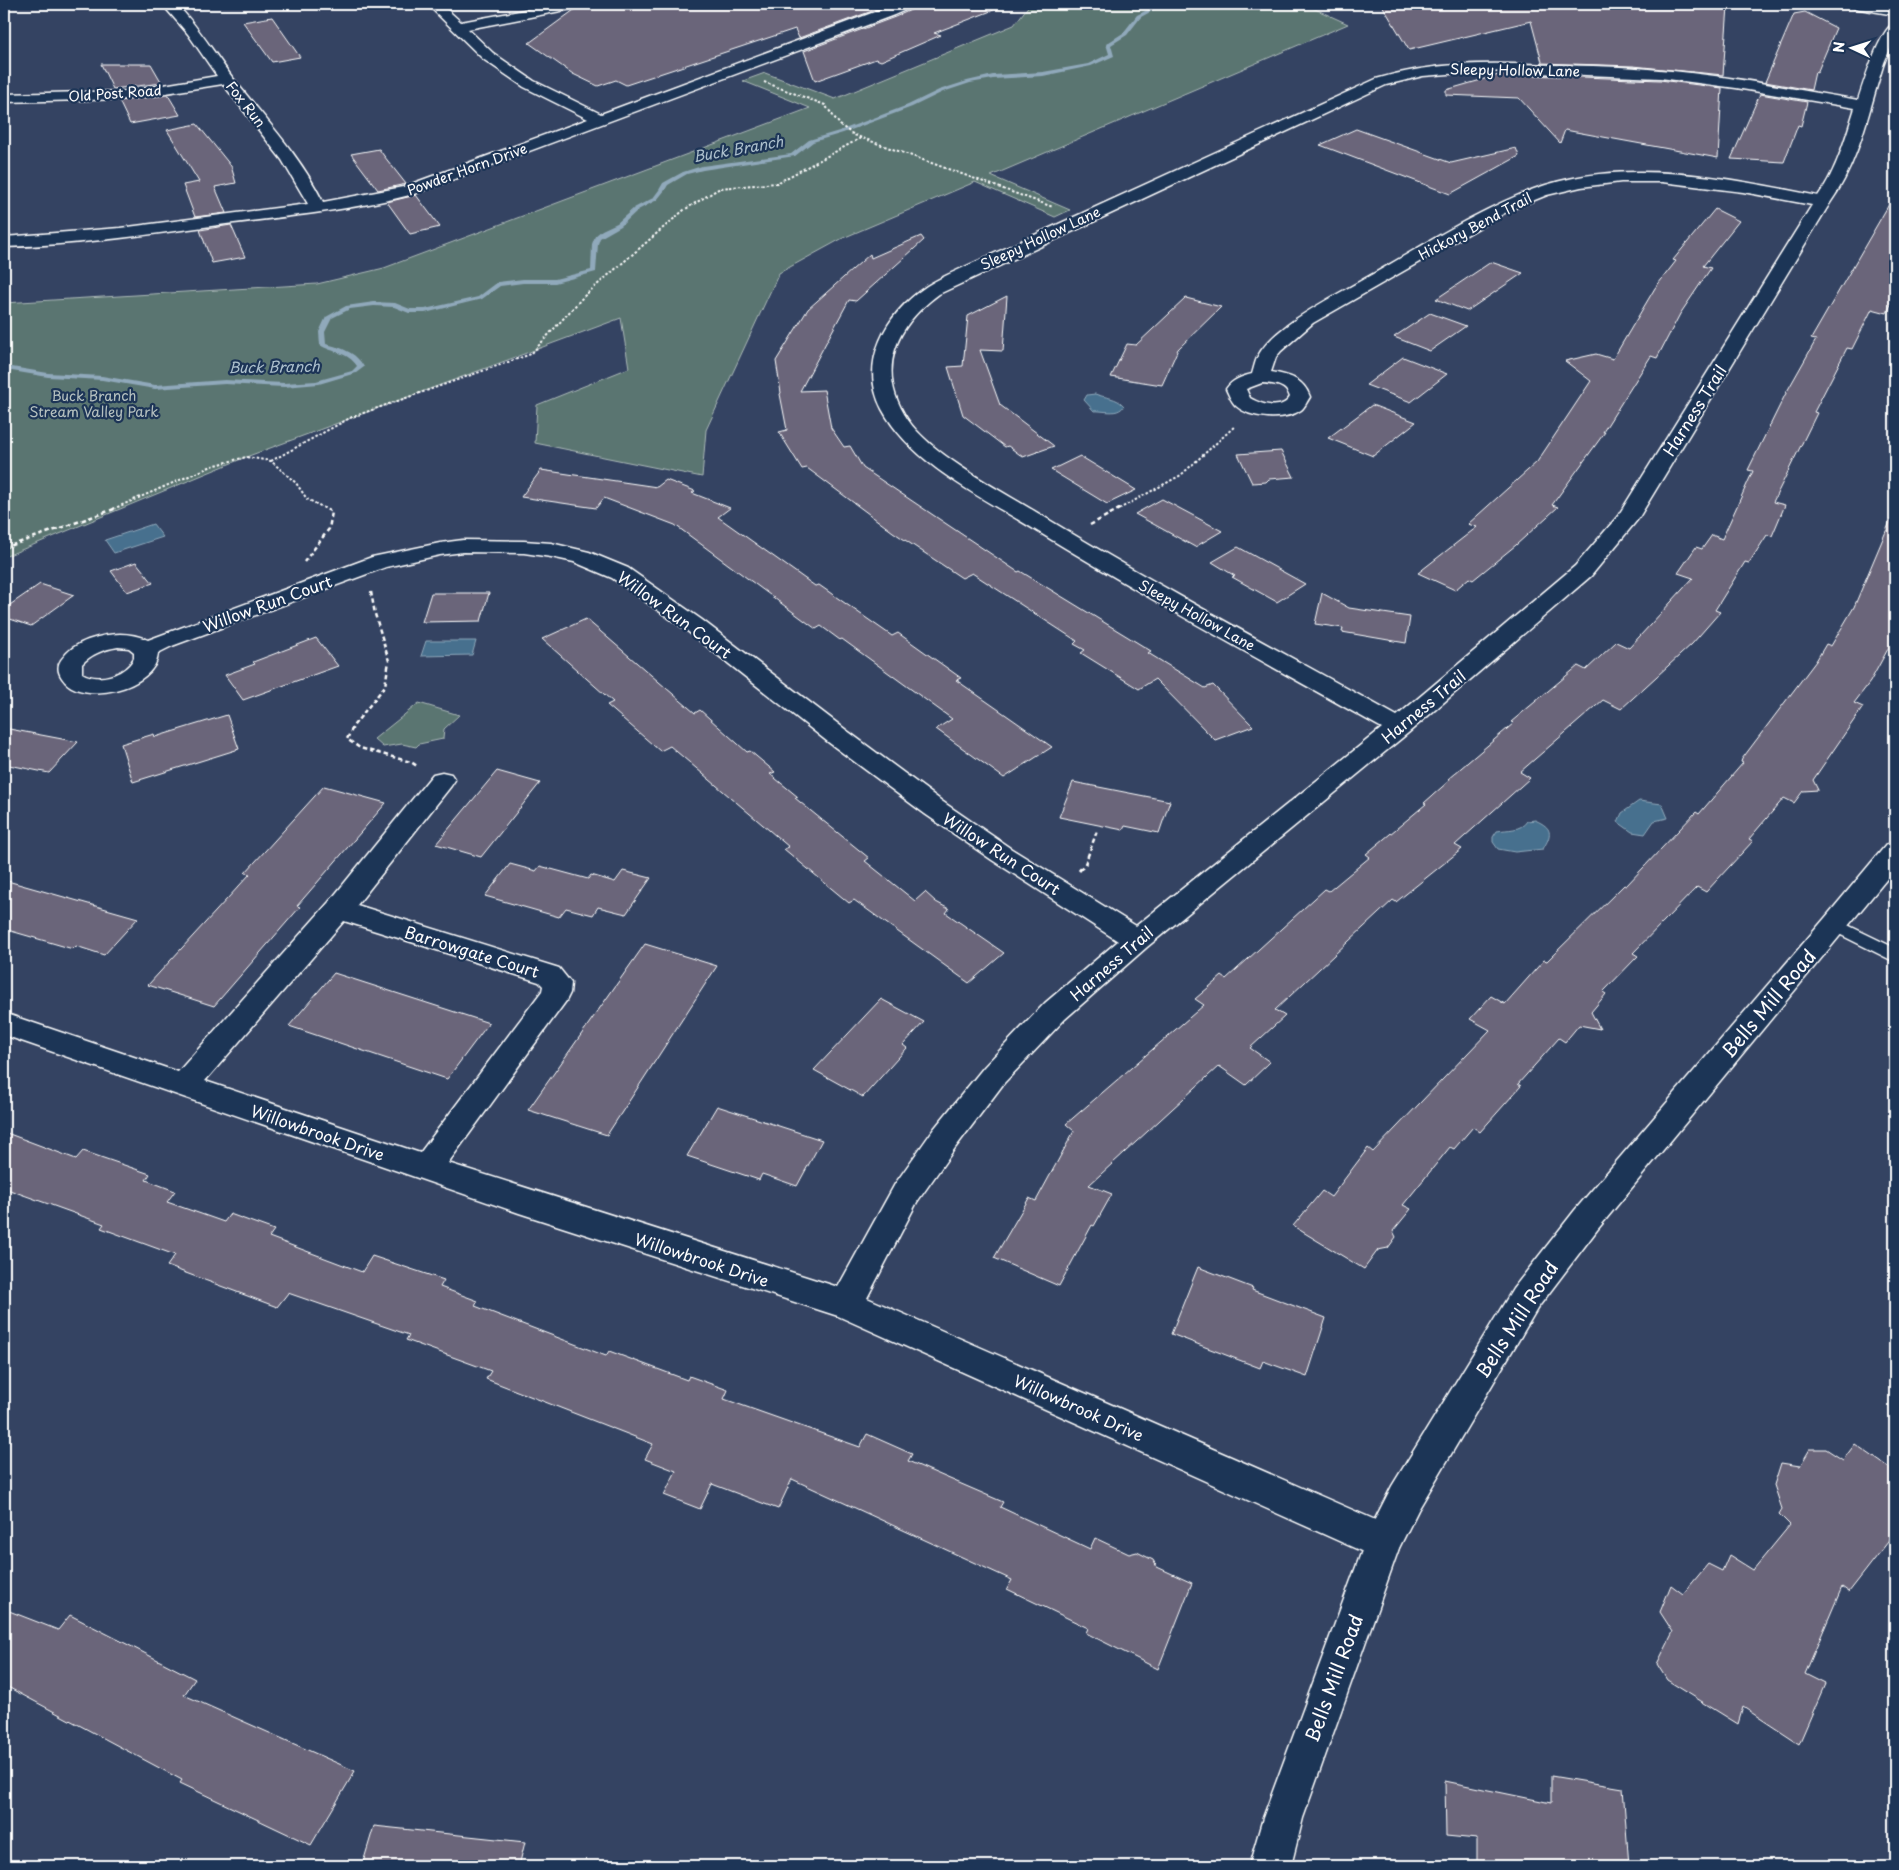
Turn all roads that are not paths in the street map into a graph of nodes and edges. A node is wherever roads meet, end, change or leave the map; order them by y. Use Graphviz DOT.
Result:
graph roads {
  1 [pos="169,4"];
  2 [pos="434,4"];
  3 [pos="576,4"];
  4 [pos="907,4"];
  5 [pos="1854,4"];
  6 [pos="1895,11"];
  7 [pos="1895,27"];
  8 [pos="458,28"];
  9 [pos="226,78"];
  10 [pos="4,98"];
  11 [pos="1862,106"];
  12 [pos="602,120"];
  13 [pos="1822,202"];
  14 [pos="318,207"];
  15 [pos="4,242"];
  16 [pos="1260,377"];
  17 [pos="145,650"];
  18 [pos="1399,727"];
  19 [pos="442,780"];
  20 [pos="1895,850"];
  21 [pos="339,909"];
  22 [pos="1835,925"];
  23 [pos="1137,940"];
  24 [pos="1895,956"];
  25 [pos="4,1024"];
  26 [pos="184,1085"];
  27 [pos="427,1168"];
  28 [pos="846,1304"];
  29 [pos="1383,1542"];
  30 [pos="1270,1866"];
  1 -- 9 [label="street, Fox Run"];
  2 -- 8 [label="street"];
  3 -- 8 [label="street"];
  4 -- 12 [label="street, Powder Horn Drive"];
  5 -- 6 [label="street"];
  7 -- 11 [label="street, Harness Trail"];
  8 -- 12 [label="street"];
  9 -- 10 [label="street, Old Post Road"];
  9 -- 14 [label="street, Fox Run"];
  11 -- 13 [label="street, Harness Trail"];
  11 -- 18 [label="street, Sleepy Hollow Lane"];
  12 -- 14 [label="street, Powder Horn Drive"];
  13 -- 16 [label="street, Hickory Bend Trail"];
  13 -- 18 [label="street, Harness Trail"];
  14 -- 15 [label="street, Powder Horn Drive"];
  16 -- 16 [label="street"];
  17 -- 23 [label="street, Willow Run Court"];
  18 -- 23 [label="street, Harness Trail"];
  19 -- 21 [label="street"];
  20 -- 22 [label="street, Bells Mill Road"];
  21 -- 26 [label="street"];
  21 -- 27 [label="street, Barrowgate Court"];
  22 -- 24 [label="lane"];
  22 -- 29 [label="street, Bells Mill Road"];
  23 -- 28 [label="street, Harness Trail"];
  25 -- 26 [label="street, Willowbrook Drive"];
  26 -- 27 [label="street, Willowbrook Drive"];
  27 -- 28 [label="street, Willowbrook Drive"];
  28 -- 29 [label="street, Willowbrook Drive"];
  29 -- 30 [label="street, Bells Mill Road"];
}
